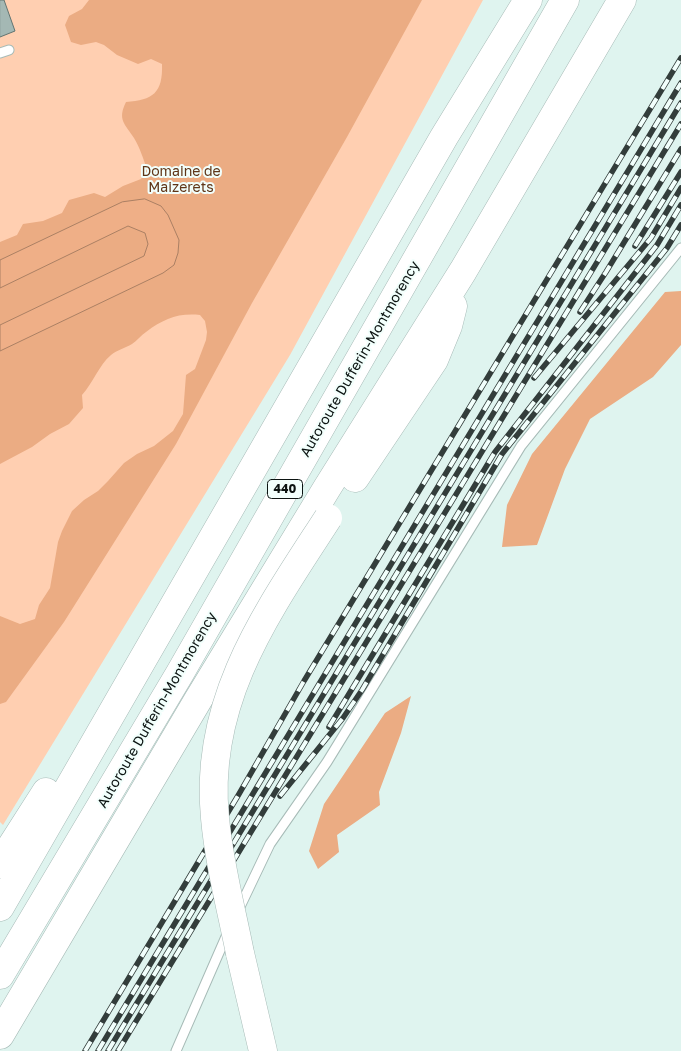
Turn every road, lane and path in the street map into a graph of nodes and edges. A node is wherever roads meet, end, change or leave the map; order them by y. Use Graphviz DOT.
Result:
graph roads {
  1 [pos="513,0"];
  2 [pos="528,0"];
  3 [pos="565,0"];
  4 [pos="622,0"];
  5 [pos="444,137"];
  6 [pos="681,248"];
  7 [pos="463,271"];
  8 [pos="134,675"];
  9 [pos="0,864"];
  10 [pos="0,907"];
  11 [pos="0,975"];
  12 [pos="0,1035"];
  13 [pos="176,1051"];
  14 [pos="263,1051"];
  1 -- 5 [label="highway"];
  2 -- 5 [label="highway, 440"];
  3 -- 11 [label="highway, Autoroute Dufferin-Montmorency / 440"];
  4 -- 7 [label="highway"];
  5 -- 8 [label="highway, 440"];
  6 -- 13 [label="lane"];
  7 -- 12 [label="highway"];
  7 -- 14 [label="highway, bridge"];
  8 -- 9 [label="highway"];
  8 -- 10 [label="highway, 440"];
}
